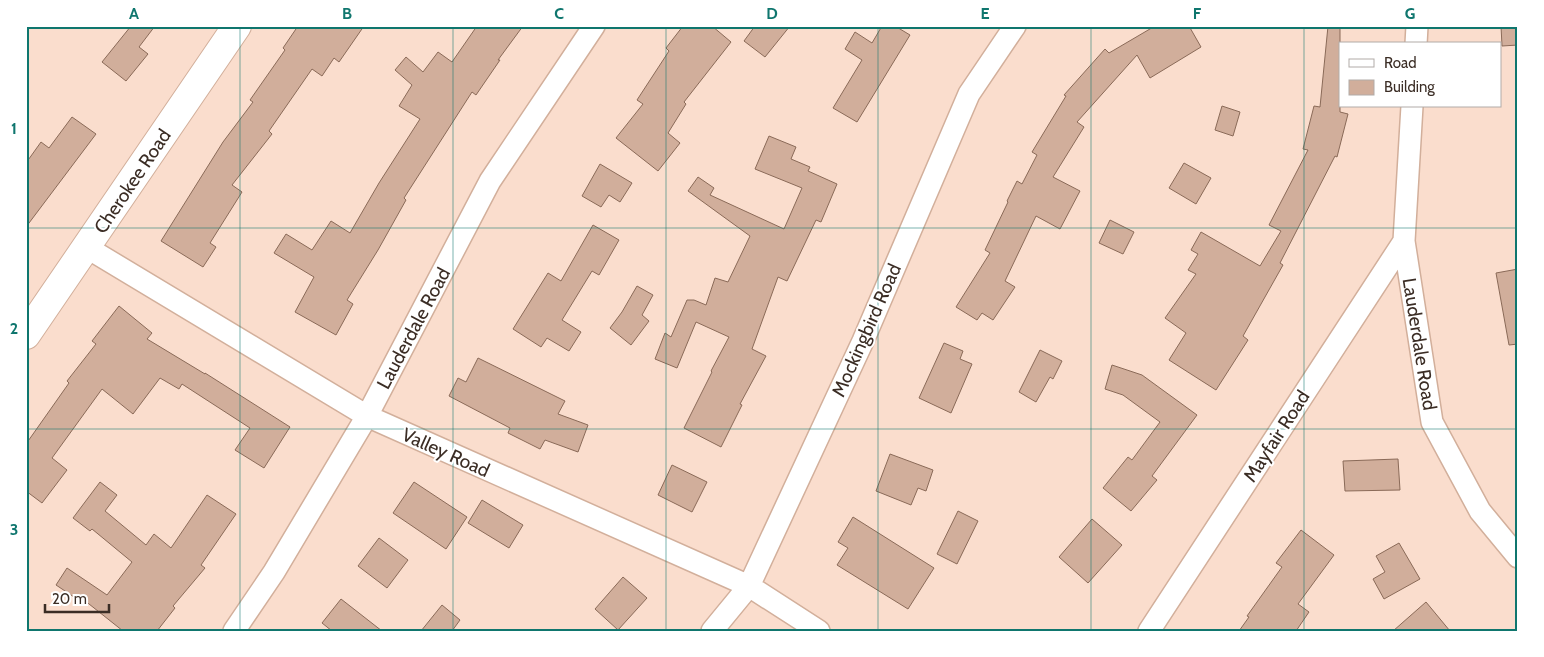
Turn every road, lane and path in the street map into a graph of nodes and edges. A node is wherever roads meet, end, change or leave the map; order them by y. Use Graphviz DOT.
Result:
graph roads {
  1 [pos="237,26"];
  2 [pos="594,26"];
  3 [pos="1015,26"];
  4 [pos="1417,26"];
  5 [pos="1416,42"];
  6 [pos="1412,108"];
  7 [pos="1404,241"];
  8 [pos="86,247"];
  9 [pos="26,335"];
  10 [pos="367,416"];
  11 [pos="1518,557"];
  12 [pos="749,586"];
  13 [pos="234,631"];
  14 [pos="712,631"];
  15 [pos="818,631"];
  16 [pos="1149,631"];
  1 -- 8 [label="street, Cherokee Road"];
  2 -- 10 [label="street, Lauderdale Road"];
  3 -- 12 [label="street, Mockingbird Road"];
  4 -- 5 [label="street"];
  6 -- 7 [label="street, Lauderdale Road"];
  7 -- 11 [label="street, Lauderdale Road"];
  7 -- 16 [label="street, Mayfair Road"];
  8 -- 9 [label="street, Cherokee Road"];
  8 -- 10 [label="street, Valley Road"];
  10 -- 12 [label="street, Valley Road"];
  10 -- 13 [label="street, Lauderdale Road"];
  12 -- 14 [label="street, Mockingbird Road"];
  12 -- 15 [label="street, Valley Road"];
}
